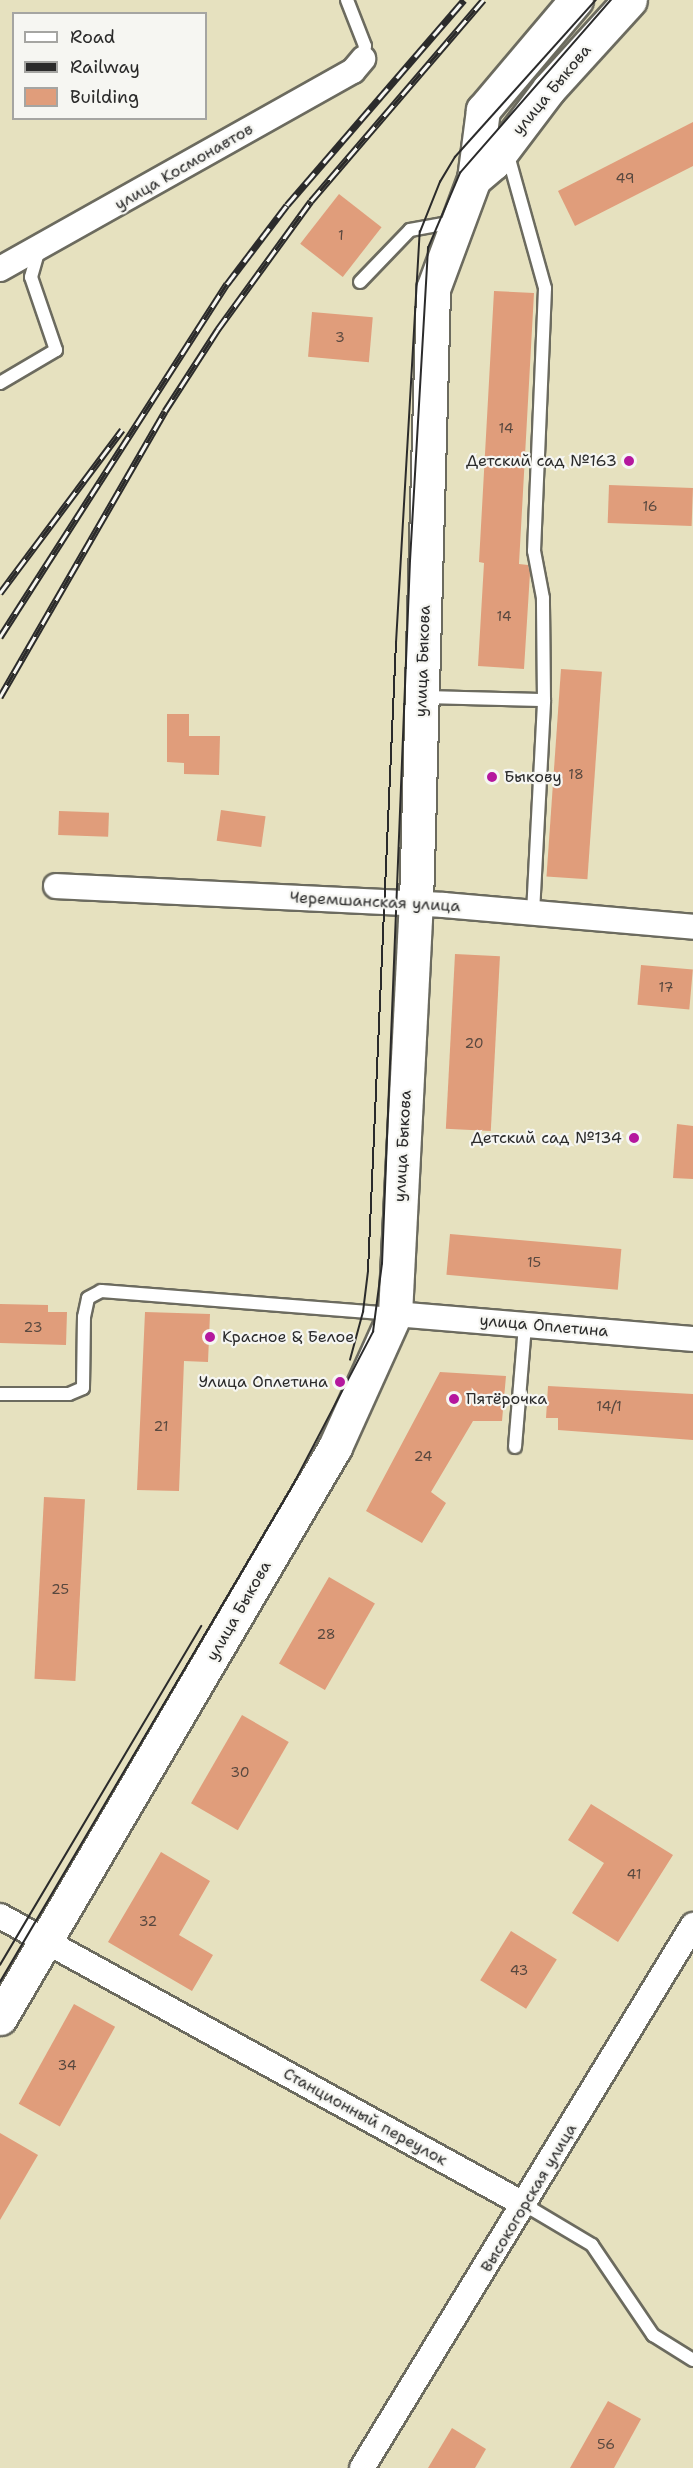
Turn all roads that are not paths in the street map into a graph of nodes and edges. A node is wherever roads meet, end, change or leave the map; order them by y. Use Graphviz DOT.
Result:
graph roads {
  1 [pos="347,0"];
  2 [pos="576,0"];
  3 [pos="630,0"];
  4 [pos="363,59"];
  5 [pos="506,145"];
  6 [pos="474,179"];
  7 [pos="458,221"];
  8 [pos="39,248"];
  9 [pos="0,269"];
  10 [pos="360,282"];
  11 [pos="0,383"];
  12 [pos="422,697"];
  13 [pos="544,700"];
  14 [pos="56,886"];
  15 [pos="416,903"];
  16 [pos="533,914"];
  17 [pos="693,927"];
  18 [pos="395,1314"];
  19 [pos="525,1325"];
  20 [pos="693,1339"];
  21 [pos="0,1394"];
  22 [pos="515,1447"];
  23 [pos="0,1916"];
  24 [pos="693,1926"];
  25 [pos="45,1940"];
  26 [pos="0,2018"];
  27 [pos="525,2205"];
  28 [pos="693,2360"];
  29 [pos="362,2468"];
  1 -- 4 [label="lane"];
  2 -- 6 [label="street, улица Быкова"];
  3 -- 5 [label="street, улица Быкова"];
  4 -- 8 [label="street, улица Космонавтов"];
  5 -- 6 [label="street, улица Быкова"];
  5 -- 13 [label="lane"];
  6 -- 7 [label="street, улица Быкова"];
  7 -- 10 [label="lane"];
  7 -- 12 [label="street, улица Быкова"];
  8 -- 9 [label="street, улица Космонавтов"];
  8 -- 11 [label="lane"];
  12 -- 13 [label="lane"];
  12 -- 15 [label="street, улица Быкова"];
  13 -- 16 [label="lane"];
  14 -- 15 [label="street, Черемшанская улица"];
  15 -- 16 [label="street, Черемшанская улица"];
  15 -- 18 [label="street, улица Быкова"];
  16 -- 17 [label="street, Черемшанская улица"];
  18 -- 19 [label="street, улица Оплетина"];
  18 -- 21 [label="lane"];
  18 -- 25 [label="street, улица Быкова"];
  19 -- 20 [label="street, улица Оплетина"];
  19 -- 22 [label="lane"];
  23 -- 25 [label="street, Станционный переулок"];
  24 -- 27 [label="street, Высокогорская улица"];
  25 -- 26 [label="street, улица Быкова"];
  25 -- 27 [label="street, Станционный переулок"];
  27 -- 28 [label="lane, Станционный переулок"];
  27 -- 29 [label="street, Высокогорская улица"];
}
